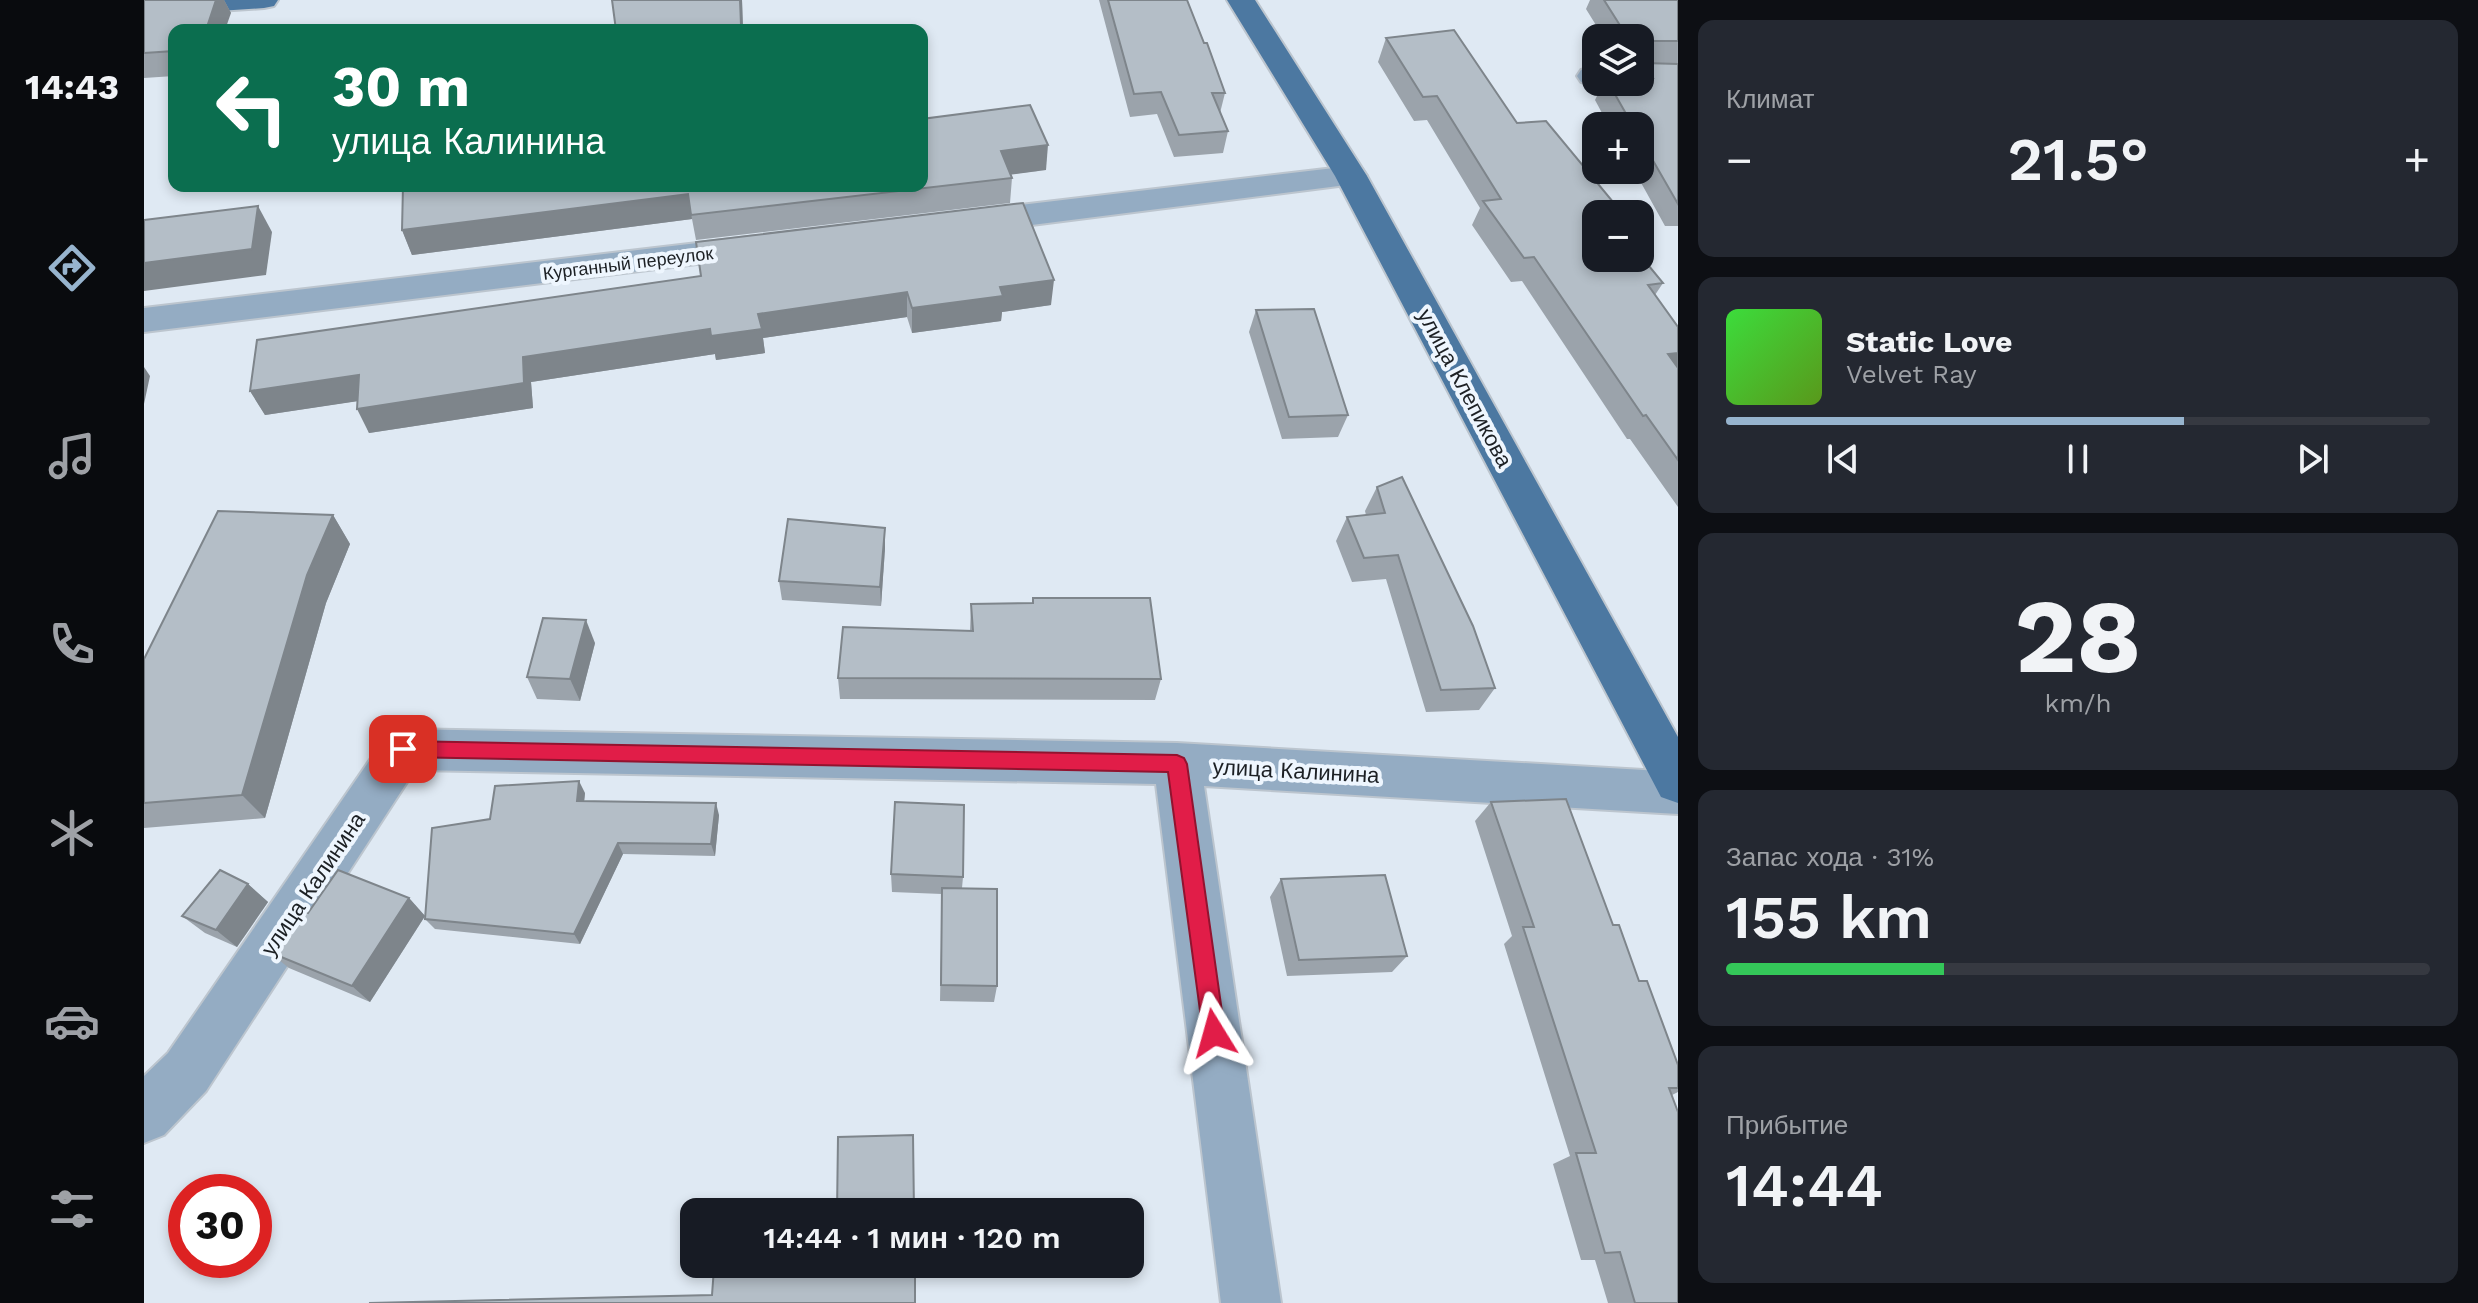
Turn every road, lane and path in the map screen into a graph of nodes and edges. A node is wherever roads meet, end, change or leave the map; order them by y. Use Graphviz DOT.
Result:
graph roads {
  1 [pos="264,0"];
  2 [pos="1241,0"];
  3 [pos="144,8"];
  4 [pos="1351,176"];
  5 [pos="938,226"];
  6 [pos="795,243"];
  7 [pos="144,320"];
  8 [pos="1177,764"];
  9 [pos="1678,782"];
  10 [pos="1678,793"];
  11 [pos="144,1115"];
  12 [pos="1251,1303"];
  1 -- 3 [label="main road"];
  2 -- 4 [label="main road, улица Клепикова"];
  4 -- 5 [label="street"];
  4 -- 9 [label="main road, улица Клепикова"];
  6 -- 7 [label="street, Курганный переулок"];
  8 -- 10 [label="street, улица Калинина"];
  8 -- 11 [label="street, улица Калинина"];
  8 -- 12 [label="street"];
}
